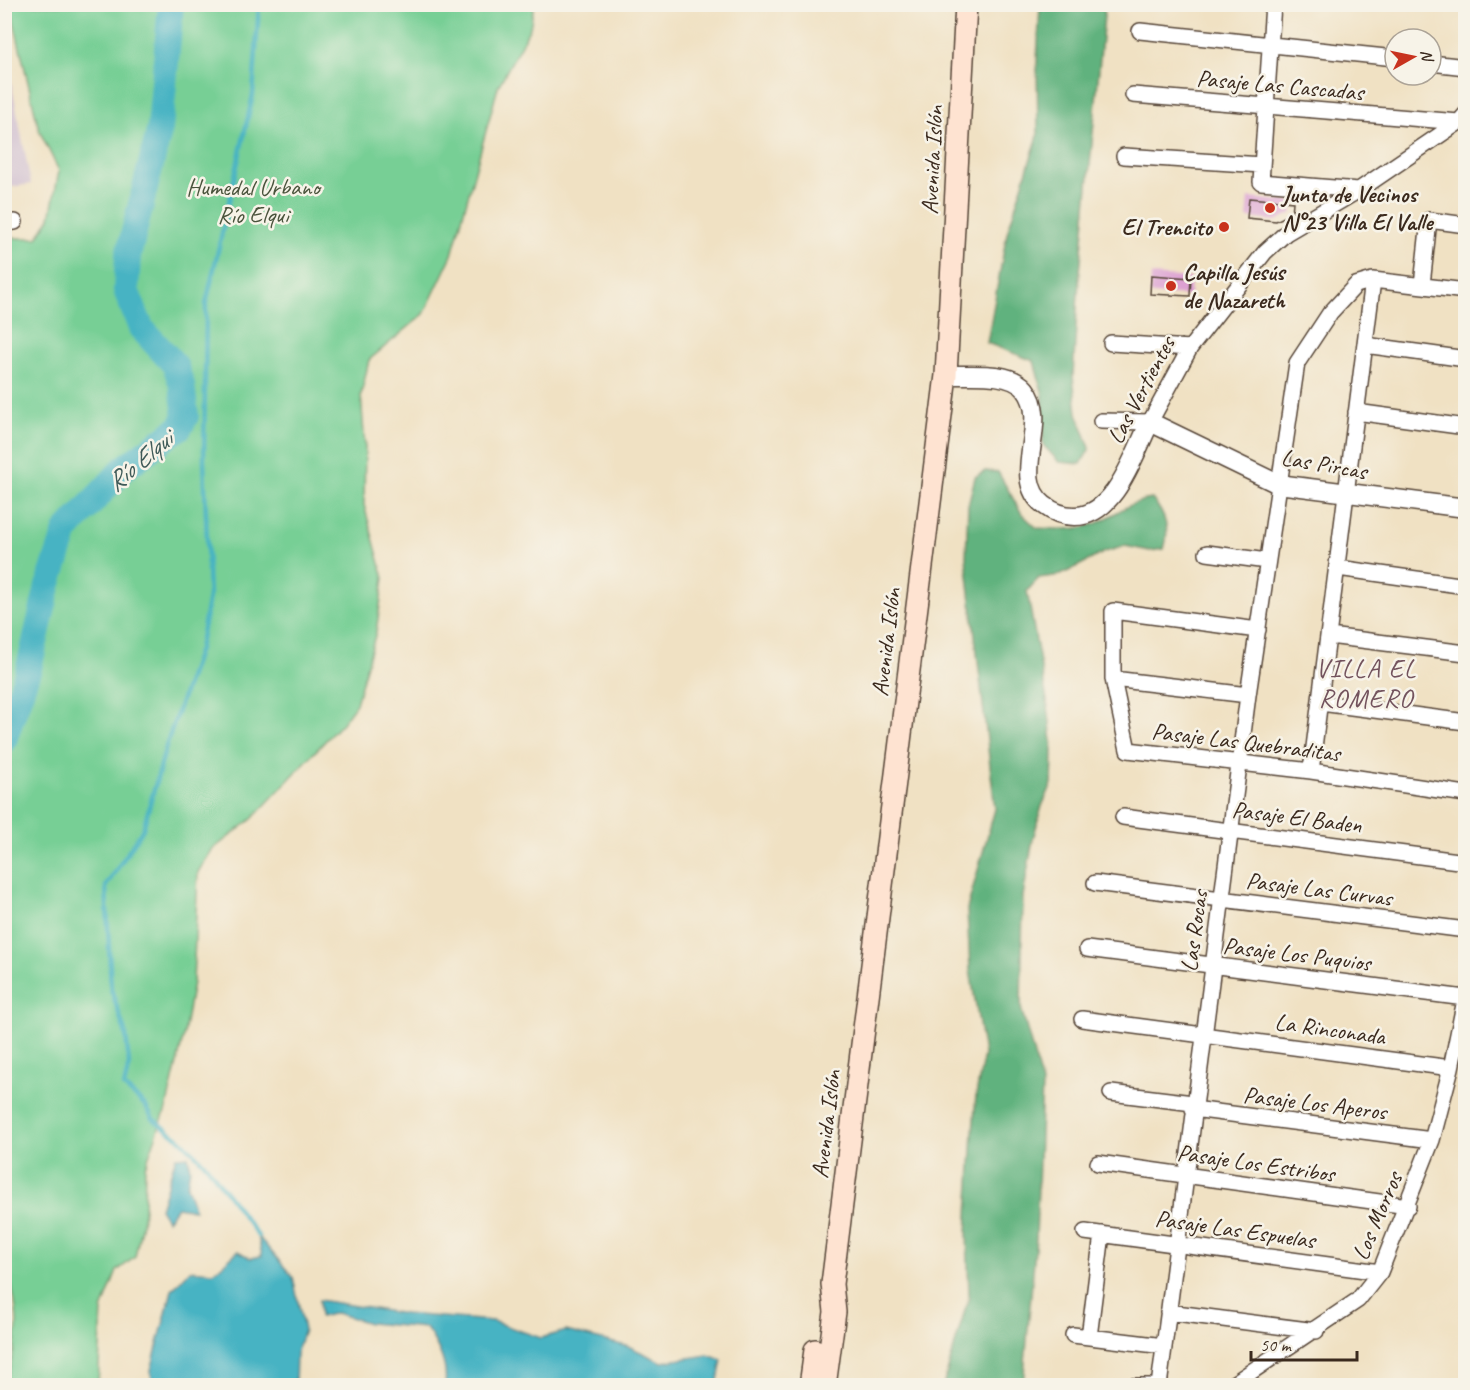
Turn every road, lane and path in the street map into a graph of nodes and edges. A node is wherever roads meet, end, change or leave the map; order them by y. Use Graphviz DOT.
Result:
graph roads {
  1 [pos="966,4"];
  2 [pos="1273,4"];
  3 [pos="1140,31"];
  4 [pos="1269,44"];
  5 [pos="1383,57"];
  6 [pos="1443,64"];
  7 [pos="1466,66"];
  8 [pos="1133,96"];
  9 [pos="1265,108"];
  10 [pos="1462,118"];
  11 [pos="1124,156"];
  12 [pos="1262,165"];
  13 [pos="1359,190"];
  14 [pos="1466,225"];
  15 [pos="1373,280"];
  16 [pos="1422,285"];
  17 [pos="1466,291"];
  18 [pos="1111,343"];
  19 [pos="1365,345"];
  20 [pos="1190,348"];
  21 [pos="1466,358"];
  22 [pos="946,375"];
  23 [pos="1356,412"];
  24 [pos="1101,421"];
  25 [pos="1150,422"];
  26 [pos="1466,427"];
  27 [pos="1278,484"];
  28 [pos="1346,494"];
  29 [pos="1466,508"];
  30 [pos="1207,553"];
  31 [pos="1268,561"];
  32 [pos="1338,568"];
  33 [pos="1466,586"];
  34 [pos="1258,630"];
  35 [pos="1329,636"];
  36 [pos="1466,653"];
  37 [pos="1113,679"];
  38 [pos="1248,695"];
  39 [pos="1321,703"];
  40 [pos="1466,722"];
  41 [pos="1239,764"];
  42 [pos="1311,771"];
  43 [pos="1466,794"];
  44 [pos="1123,817"];
  45 [pos="1230,832"];
  46 [pos="1466,862"];
  47 [pos="1095,883"];
  48 [pos="1221,899"];
  49 [pos="1466,930"];
  50 [pos="1087,949"];
  51 [pos="1212,966"];
  52 [pos="1465,997"];
  53 [pos="1082,1019"];
  54 [pos="1203,1035"];
  55 [pos="1451,1068"];
  56 [pos="1111,1093"];
  57 [pos="1193,1106"];
  58 [pos="1432,1140"];
  59 [pos="1098,1163"];
  60 [pos="1185,1176"];
  61 [pos="1408,1206"];
  62 [pos="1085,1232"];
  63 [pos="1102,1234"];
  64 [pos="1177,1243"];
  65 [pos="1380,1272"];
  66 [pos="832,1284"];
  67 [pos="1168,1312"];
  68 [pos="1316,1331"];
  69 [pos="1073,1335"];
  70 [pos="1089,1337"];
  71 [pos="1164,1346"];
  72 [pos="810,1386"];
  73 [pos="825,1386"];
  74 [pos="1132,1386"];
  75 [pos="1150,1386"];
  76 [pos="1158,1386"];
  77 [pos="1230,1386"];
  1 -- 22 [label="main road, Avenida Islón"];
  2 -- 4 [label="street"];
  3 -- 4 [label="street"];
  4 -- 5 [label="street"];
  4 -- 9 [label="street"];
  6 -- 7 [label="street"];
  8 -- 9 [label="street, Pasaje Las Cascadas"];
  9 -- 10 [label="street, Pasaje Las Cascadas"];
  9 -- 12 [label="street"];
  10 -- 13 [label="street, Las Vertientes"];
  11 -- 12 [label="street"];
  12 -- 13 [label="street"];
  13 -- 20 [label="street, Las Vertientes"];
  14 -- 16 [label="street"];
  15 -- 16 [label="street"];
  15 -- 19 [label="street"];
  15 -- 27 [label="street, Las Rocas"];
  16 -- 17 [label="street"];
  18 -- 20 [label="street"];
  19 -- 21 [label="street"];
  19 -- 23 [label="street"];
  20 -- 25 [label="street, Las Vertientes"];
  22 -- 25 [label="street, Las Vertientes"];
  22 -- 66 [label="main road, Avenida Islón"];
  23 -- 26 [label="street"];
  23 -- 28 [label="street"];
  24 -- 25 [label="street"];
  25 -- 27 [label="street, Las Pircas"];
  27 -- 28 [label="street, Las Pircas"];
  27 -- 31 [label="street, Las Rocas"];
  28 -- 29 [label="street, Las Pircas"];
  28 -- 32 [label="street"];
  30 -- 31 [label="street"];
  31 -- 34 [label="street, Las Rocas"];
  32 -- 33 [label="street"];
  32 -- 35 [label="street"];
  34 -- 37 [label="street, Pasaje Las Quebraditas"];
  34 -- 38 [label="street, Las Rocas"];
  35 -- 36 [label="street"];
  35 -- 39 [label="street"];
  37 -- 38 [label="street"];
  37 -- 41 [label="street, Pasaje Las Quebraditas"];
  38 -- 41 [label="street, Las Rocas"];
  39 -- 40 [label="street"];
  39 -- 42 [label="street"];
  41 -- 42 [label="street, Pasaje Las Quebraditas"];
  41 -- 45 [label="street, Las Rocas"];
  42 -- 43 [label="street, Pasaje Las Quebraditas"];
  44 -- 45 [label="street, Pasaje El Baden"];
  45 -- 46 [label="street, Pasaje El Baden"];
  45 -- 48 [label="street, Las Rocas"];
  47 -- 48 [label="street, Pasaje Las Curvas"];
  48 -- 49 [label="street, Pasaje Las Curvas"];
  48 -- 51 [label="street, Las Rocas"];
  50 -- 51 [label="street, Pasaje Los Puquios"];
  51 -- 52 [label="street, Pasaje Los Puquios"];
  51 -- 54 [label="street, Las Rocas"];
  52 -- 55 [label="street, Los Morros"];
  53 -- 54 [label="street, La Rinconada"];
  54 -- 55 [label="street, La Rinconada"];
  54 -- 57 [label="street, Las Rocas"];
  55 -- 58 [label="street, Los Morros"];
  56 -- 57 [label="street, Pasaje Los Aperos"];
  57 -- 58 [label="street, Pasaje Los Aperos"];
  57 -- 60 [label="street, Las Rocas"];
  58 -- 61 [label="street, Los Morros"];
  59 -- 60 [label="street, Pasaje Los Estribos"];
  60 -- 61 [label="street, Pasaje Los Estribos"];
  60 -- 64 [label="street, Las Rocas"];
  61 -- 65 [label="street, Los Morros"];
  62 -- 63 [label="street, Pasaje Las Espuelas"];
  63 -- 64 [label="street, Pasaje Las Espuelas"];
  63 -- 70 [label="street"];
  64 -- 65 [label="street, Pasaje Las Espuelas"];
  64 -- 67 [label="street, Las Rocas"];
  65 -- 68 [label="street, Los Morros"];
  66 -- 72 [label="main road, Avenida Islón"];
  66 -- 73 [label="main road, Avenida Islón"];
  67 -- 68 [label="street"];
  67 -- 71 [label="street, Las Rocas"];
  68 -- 77 [label="street, Los Morros"];
  69 -- 70 [label="street"];
  70 -- 71 [label="street"];
  71 -- 76 [label="street, Las Rocas"];
  74 -- 75 [label="street"];
}
